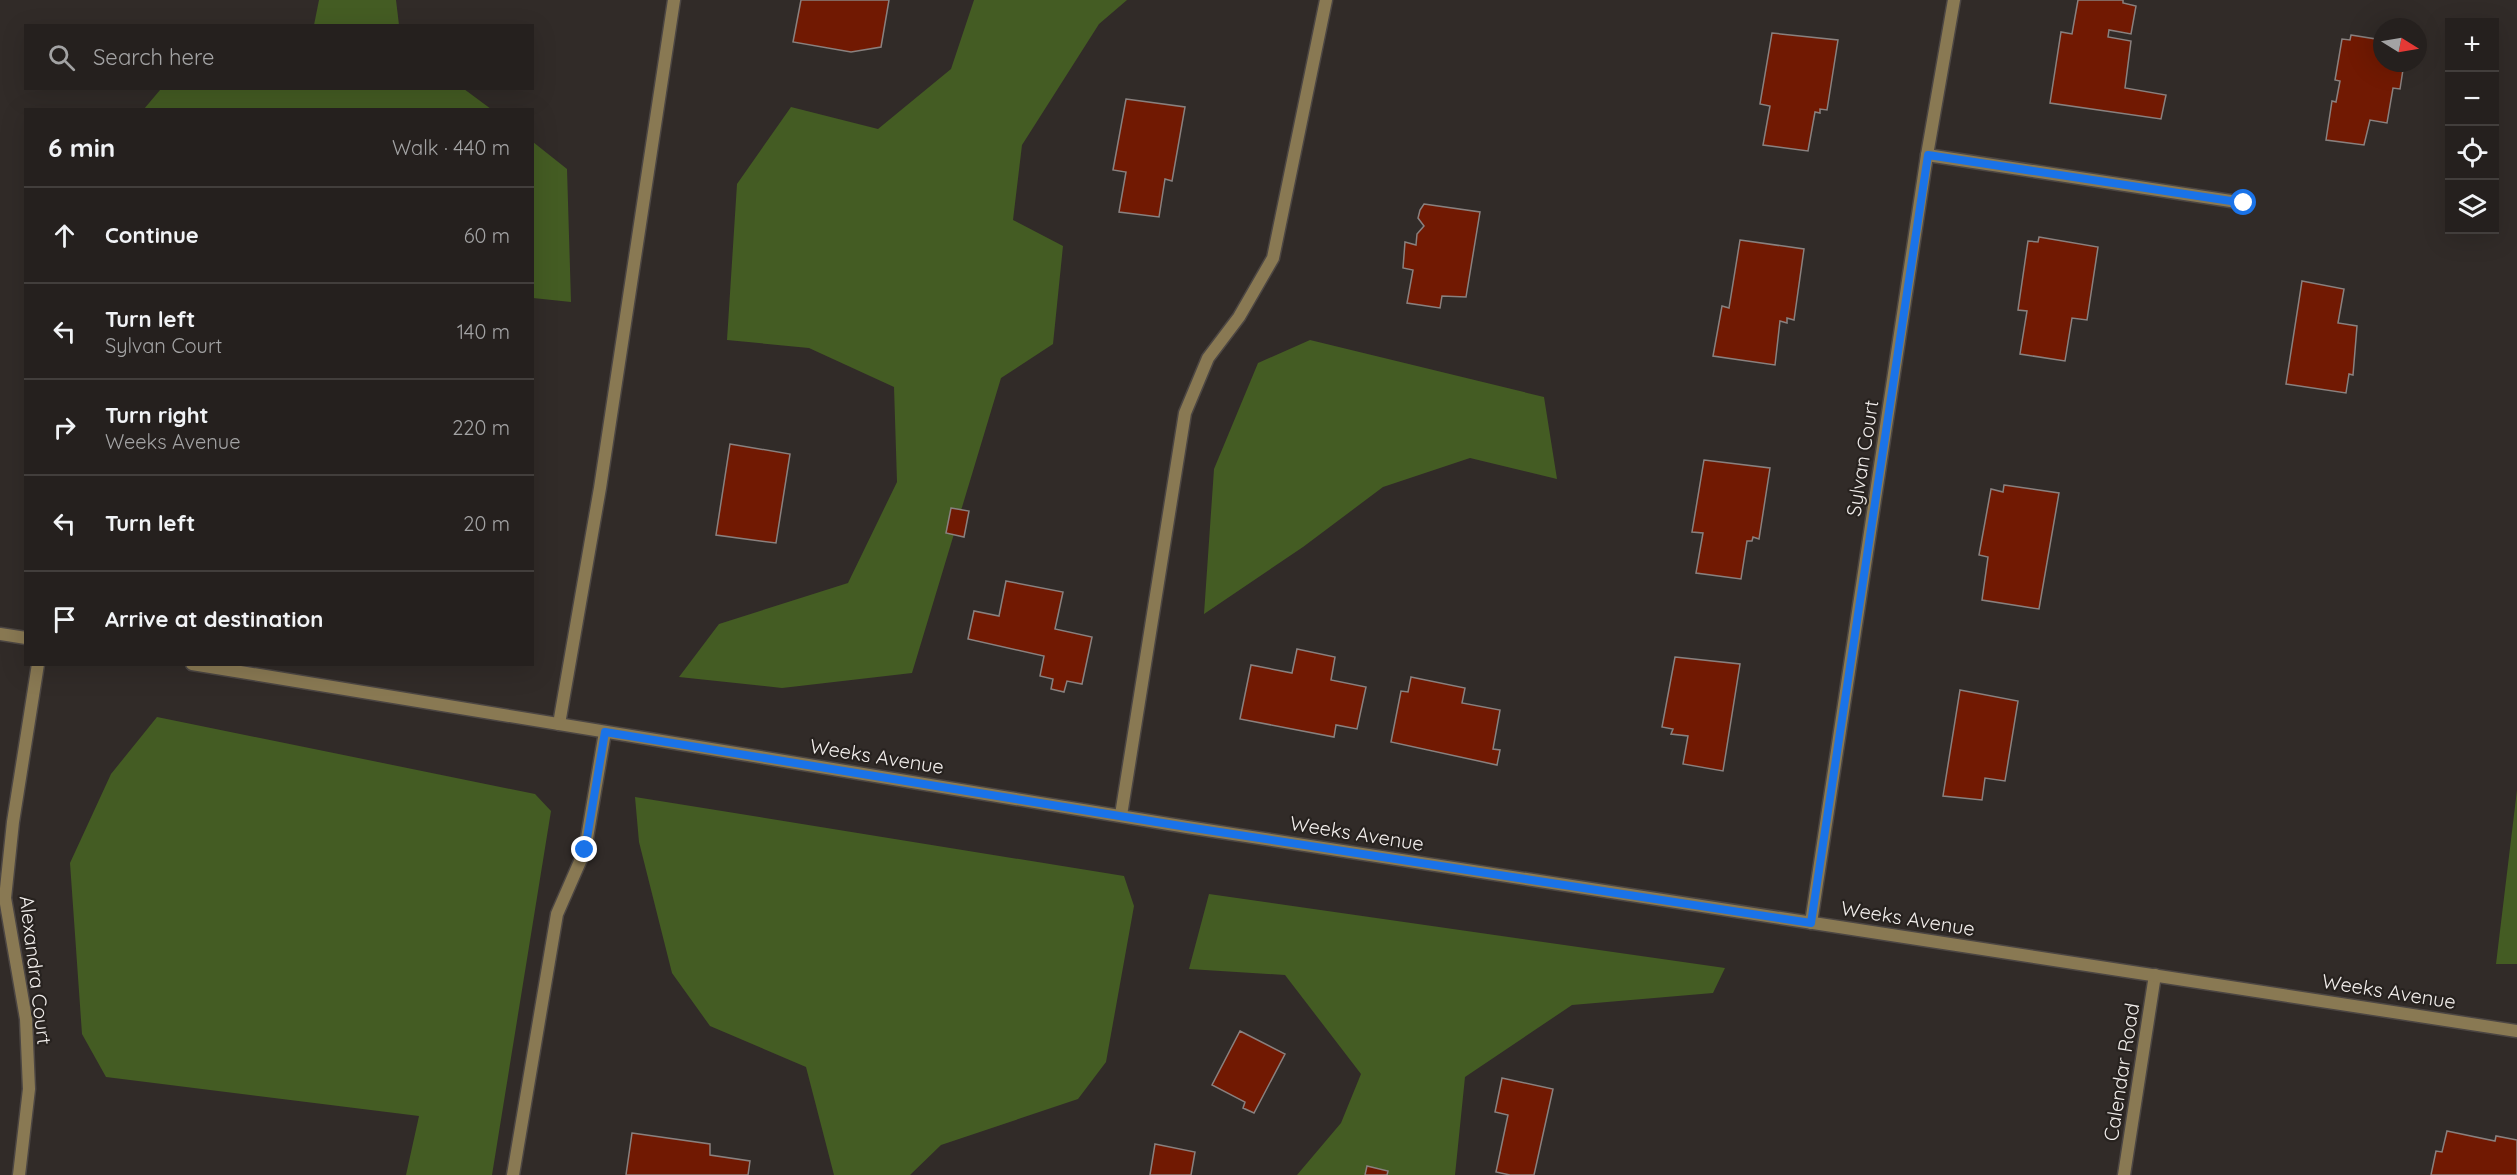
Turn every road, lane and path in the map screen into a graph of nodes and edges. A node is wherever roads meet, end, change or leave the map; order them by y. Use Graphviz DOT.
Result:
graph roads {
  1 [pos="674,0"];
  2 [pos="1326,0"];
  3 [pos="1954,0"];
  4 [pos="1928,155"];
  5 [pos="2244,203"];
  6 [pos="0,634"];
  7 [pos="24,638"];
  8 [pos="38,666"];
  9 [pos="204,666"];
  10 [pos="559,724"];
  11 [pos="605,732"];
  12 [pos="1121,815"];
  13 [pos="1811,923"];
  14 [pos="2155,975"];
  15 [pos="2517,1031"];
  16 [pos="19,1175"];
  17 [pos="513,1175"];
  18 [pos="2124,1175"];
  1 -- 10 [label="street"];
  2 -- 12 [label="street"];
  3 -- 4 [label="street, Sylvan Court"];
  4 -- 5 [label="street"];
  4 -- 13 [label="street, Sylvan Court"];
  6 -- 7 [label="street"];
  8 -- 16 [label="street, Alexandra Court"];
  9 -- 10 [label="street, Weeks Avenue"];
  10 -- 11 [label="street, Weeks Avenue"];
  11 -- 12 [label="street, Weeks Avenue"];
  11 -- 17 [label="street"];
  12 -- 13 [label="street, Weeks Avenue"];
  13 -- 14 [label="street, Weeks Avenue"];
  14 -- 15 [label="street, Weeks Avenue"];
  14 -- 18 [label="street, Calendar Road"];
}
